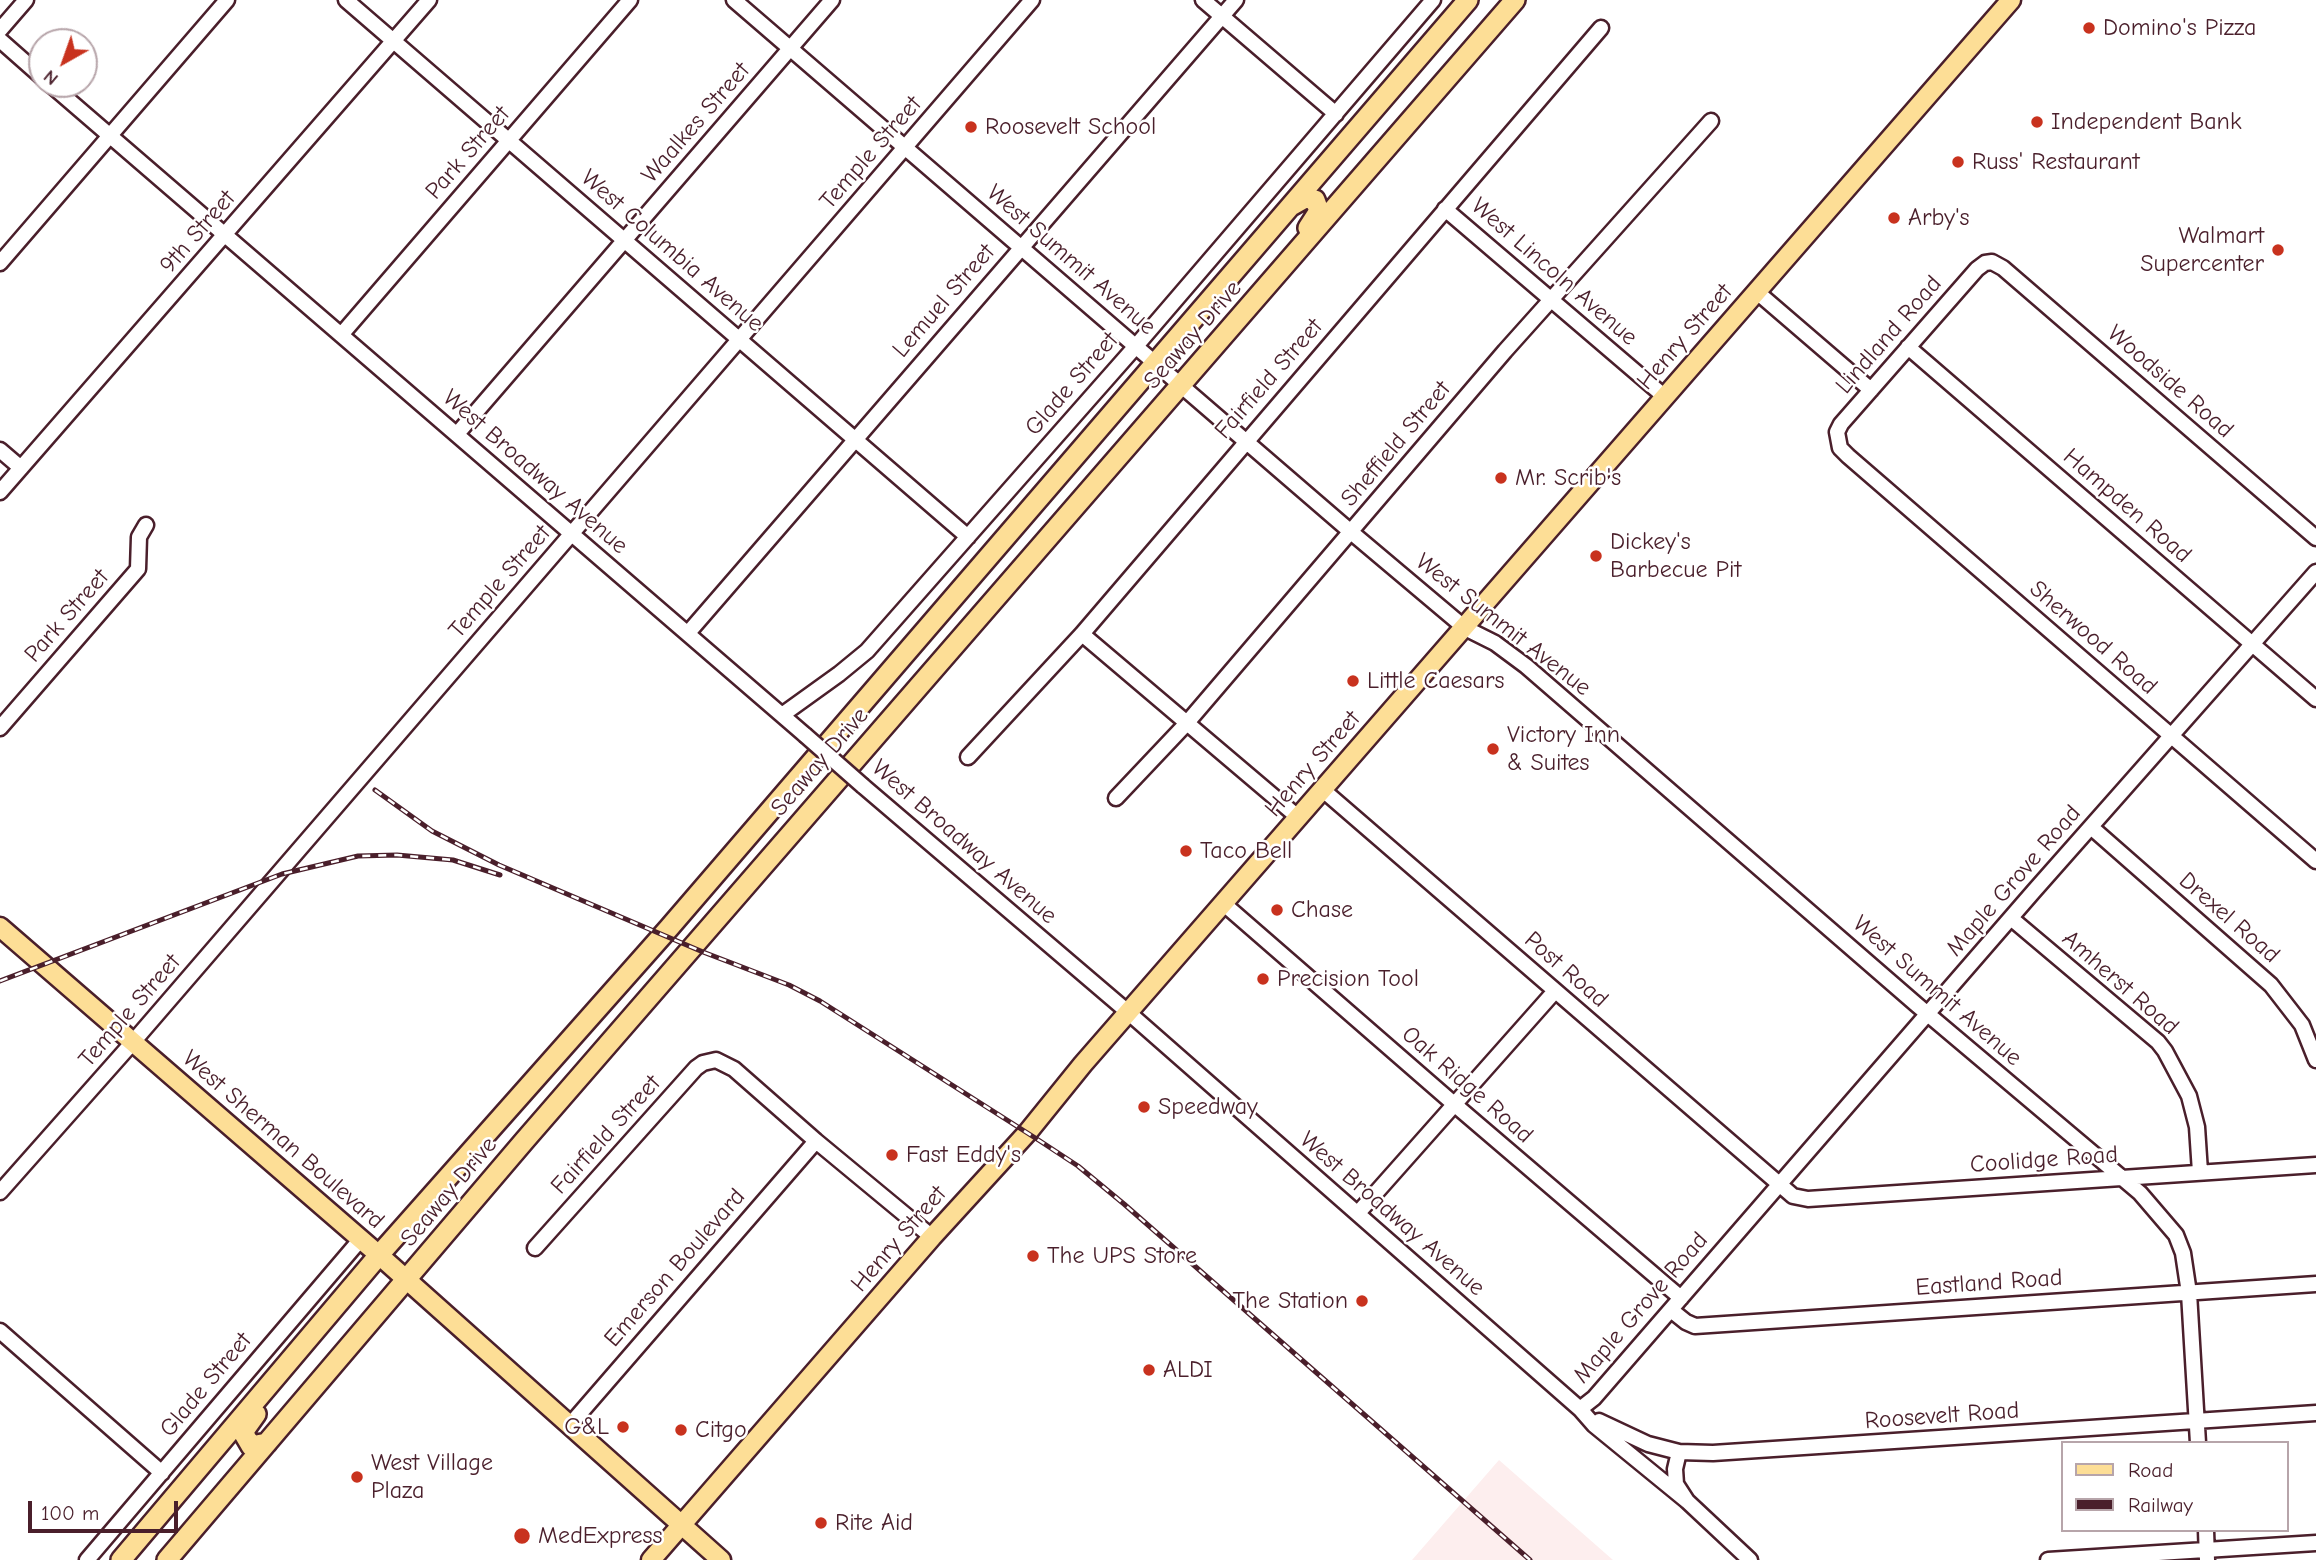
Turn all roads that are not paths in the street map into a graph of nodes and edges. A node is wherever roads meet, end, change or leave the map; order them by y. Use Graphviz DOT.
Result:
graph roads {
  1 [pos="26,0"];
  2 [pos="227,0"];
  3 [pos="346,0"];
  4 [pos="429,0"];
  5 [pos="630,0"];
  6 [pos="734,0"];
  7 [pos="832,0"];
  8 [pos="1032,0"];
  9 [pos="1203,0"];
  10 [pos="1236,0"];
  11 [pos="1433,0"];
  12 [pos="1468,0"];
  13 [pos="1515,0"];
  14 [pos="2011,0"];
  15 [pos="1222,16"];
  16 [pos="1601,28"];
  17 [pos="0,30"];
  18 [pos="0,40"];
  19 [pos="393,41"];
  20 [pos="791,48"];
  21 [pos="28,65"];
  22 [pos="66,98"];
  23 [pos="1336,114"];
  24 [pos="1710,121"];
  25 [pos="110,136"];
  26 [pos="509,140"];
  27 [pos="905,148"];
  28 [pos="1291,205"];
  29 [pos="1445,209"];
  30 [pos="225,235"];
  31 [pos="626,240"];
  32 [pos="1021,247"];
  33 [pos="1992,262"];
  34 [pos="0,263"];
  35 [pos="1757,292"];
  36 [pos="1552,301"];
  37 [pos="341,335"];
  38 [pos="740,339"];
  39 [pos="1136,346"];
  40 [pos="1908,347"];
  41 [pos="1203,360"];
  42 [pos="1158,364"];
  43 [pos="1181,386"];
  44 [pos="1871,390"];
  45 [pos="1665,397"];
  46 [pos="457,434"];
  47 [pos="855,439"];
  48 [pos="1246,440"];
  49 [pos="1840,448"];
  50 [pos="0,450"];
  51 [pos="21,468"];
  52 [pos="0,492"];
  53 [pos="146,525"];
  54 [pos="1351,532"];
  55 [pos="572,534"];
  56 [pos="968,537"];
  57 [pos="2316,538"];
  58 [pos="1039,548"];
  59 [pos="2316,572"];
  60 [pos="1465,628"];
  61 [pos="688,633"];
  62 [pos="1082,634"];
  63 [pos="2252,644"];
  64 [pos="2316,699"];
  65 [pos="782,715"];
  66 [pos="1186,724"];
  67 [pos="0,728"];
  68 [pos="2171,736"];
  69 [pos="968,757"];
  70 [pos="1323,790"];
  71 [pos="1116,798"];
  72 [pos="1299,818"];
  73 [pos="2091,827"];
  74 [pos="2316,861"];
  75 [pos="1224,904"];
  76 [pos="2012,919"];
  77 [pos="0,927"];
  78 [pos="1555,991"];
  79 [pos="1129,1013"];
  80 [pos="1928,1014"];
  81 [pos="133,1042"];
  82 [pos="2316,1060"];
  83 [pos="516,1102"];
  84 [pos="1454,1104"];
  85 [pos="816,1141"];
  86 [pos="2316,1165"];
  87 [pos="2200,1172"];
  88 [pos="2120,1177"];
  89 [pos="1779,1185"];
  90 [pos="0,1192"];
  91 [pos="1358,1213"];
  92 [pos="932,1237"];
  93 [pos="360,1240"];
  94 [pos="535,1248"];
  95 [pos="375,1262"];
  96 [pos="422,1262"];
  97 [pos="406,1282"];
  98 [pos="2316,1284"];
  99 [pos="2189,1293"];
  100 [pos="1681,1298"];
  101 [pos="1671,1310"];
  102 [pos="0,1331"];
  103 [pos="1580,1409"];
  104 [pos="2316,1413"];
  105 [pos="2196,1422"];
  106 [pos="569,1426"];
  107 [pos="2198,1441"];
  108 [pos="267,1443"];
  109 [pos="1679,1452"];
  110 [pos="162,1474"];
  111 [pos="1687,1501"];
  112 [pos="681,1525"];
  113 [pos="2206,1532"];
  114 [pos="2316,1543"];
  115 [pos="2208,1555"];
  116 [pos="2075,1559"];
  117 [pos="87,1560"];
  118 [pos="121,1560"];
  119 [pos="167,1560"];
  120 [pos="651,1560"];
  121 [pos="721,1560"];
  122 [pos="1750,1560"];
  123 [pos="2048,1560"];
  1 -- 17 [label="street"];
  2 -- 25 [label="street"];
  3 -- 19 [label="street, West Columbia Avenue"];
  4 -- 19 [label="street, 9th Street"];
  5 -- 26 [label="street, Park Street"];
  6 -- 20 [label="street, West Summit Avenue"];
  7 -- 20 [label="street, Waalkes Street"];
  8 -- 27 [label="street, Temple Street"];
  9 -- 15 [label="street"];
  10 -- 15 [label="street, Lemuel Street"];
  11 -- 23 [label="street, Glade Street"];
  12 -- 28 [label="highway, Seaway Drive"];
  13 -- 41 [label="highway, Seaway Drive"];
  14 -- 35 [label="main road, Henry Street"];
  15 -- 23 [label="street"];
  15 -- 32 [label="street, Lemuel Street"];
  16 -- 29 [label="street, Fairfield Street"];
  18 -- 21 [label="street"];
  19 -- 26 [label="street, West Columbia Avenue"];
  19 -- 30 [label="street, 9th Street"];
  20 -- 27 [label="street, West Summit Avenue"];
  20 -- 31 [label="street, Waalkes Street"];
  22 -- 25 [label="street, West Broadway Avenue"];
  23 -- 39 [label="street, Glade Street"];
  24 -- 36 [label="street, Sheffield Street"];
  25 -- 30 [label="street, West Broadway Avenue"];
  25 -- 34 [label="street"];
  26 -- 31 [label="street, West Columbia Avenue"];
  26 -- 37 [label="street, Park Street"];
  27 -- 32 [label="street, West Summit Avenue"];
  27 -- 38 [label="street, Temple Street"];
  28 -- 41 [label="highway"];
  28 -- 42 [label="highway, Seaway Drive"];
  29 -- 36 [label="street, West Lincoln Avenue"];
  29 -- 48 [label="street, Fairfield Street"];
  30 -- 37 [label="street, West Broadway Avenue"];
  30 -- 51 [label="street, 9th Street"];
  31 -- 38 [label="street, West Columbia Avenue"];
  31 -- 46 [label="street, Waalkes Street"];
  32 -- 39 [label="street, West Summit Avenue"];
  32 -- 47 [label="street, Lemuel Street"];
  33 -- 40 [label="street, Lindland Road"];
  33 -- 57 [label="street, Woodside Road"];
  35 -- 44 [label="street"];
  35 -- 45 [label="main road, Henry Street"];
  36 -- 45 [label="street, West Lincoln Avenue"];
  36 -- 54 [label="street, Sheffield Street"];
  37 -- 46 [label="street, West Broadway Avenue"];
  38 -- 47 [label="street, West Columbia Avenue"];
  38 -- 55 [label="street, Temple Street"];
  39 -- 42 [label="street, West Summit Avenue"];
  39 -- 56 [label="street, Glade Street"];
  40 -- 44 [label="street, Lindland Road"];
  40 -- 63 [label="street, Hampden Road"];
  41 -- 43 [label="highway, Seaway Drive"];
  42 -- 43 [label="street, West Summit Avenue"];
  42 -- 58 [label="highway"];
  42 -- 83 [label="highway, Seaway Drive"];
  43 -- 48 [label="street, West Summit Avenue"];
  43 -- 58 [label="highway, Seaway Drive"];
  44 -- 49 [label="street, Lindland Road"];
  45 -- 60 [label="main road, Henry Street"];
  46 -- 55 [label="street, West Broadway Avenue"];
  47 -- 56 [label="street, West Columbia Avenue"];
  47 -- 61 [label="street, Lemuel Street"];
  48 -- 54 [label="street, West Summit Avenue"];
  48 -- 62 [label="street, Fairfield Street"];
  49 -- 68 [label="street, Sherwood Road"];
  50 -- 51 [label="street"];
  51 -- 52 [label="street, 9th Street"];
  53 -- 67 [label="street, Park Street"];
  54 -- 60 [label="street, West Summit Avenue"];
  54 -- 66 [label="street, Sheffield Street"];
  55 -- 61 [label="street, West Broadway Avenue"];
  55 -- 81 [label="street, Temple Street"];
  56 -- 65 [label="street, Glade Street"];
  58 -- 96 [label="highway, Seaway Drive"];
  59 -- 63 [label="street, Maple Grove Road"];
  60 -- 70 [label="main road, Henry Street"];
  60 -- 80 [label="street, West Summit Avenue"];
  61 -- 65 [label="street, West Broadway Avenue"];
  62 -- 66 [label="street"];
  62 -- 69 [label="street, Fairfield Street"];
  63 -- 64 [label="street, Hampden Road"];
  63 -- 68 [label="street, Maple Grove Road"];
  65 -- 79 [label="street, West Broadway Avenue, bridge"];
  66 -- 71 [label="street, Sheffield Street"];
  66 -- 72 [label="street"];
  68 -- 73 [label="street, Maple Grove Road"];
  68 -- 74 [label="street, Sherwood Road"];
  70 -- 72 [label="main road, Henry Street"];
  70 -- 78 [label="street, Post Road"];
  72 -- 75 [label="main road, Henry Street"];
  73 -- 76 [label="street, Maple Grove Road"];
  73 -- 82 [label="street, Drexel Road"];
  75 -- 79 [label="main road, Henry Street"];
  75 -- 84 [label="street, Oak Ridge Road"];
  76 -- 80 [label="street, Maple Grove Road"];
  76 -- 87 [label="street, Amherst Road"];
  77 -- 81 [label="main road, West Sherman Boulevard"];
  78 -- 84 [label="street"];
  78 -- 89 [label="street, Post Road"];
  79 -- 91 [label="street, West Broadway Avenue"];
  79 -- 92 [label="main road, Henry Street"];
  80 -- 88 [label="street, West Summit Avenue"];
  80 -- 89 [label="street, Maple Grove Road"];
  81 -- 90 [label="street, Temple Street"];
  81 -- 93 [label="main road, West Sherman Boulevard"];
  83 -- 95 [label="highway, Seaway Drive"];
  83 -- 96 [label="highway"];
  84 -- 91 [label="street"];
  84 -- 100 [label="street, Oak Ridge Road"];
  85 -- 92 [label="street"];
  85 -- 94 [label="street, Fairfield Street"];
  85 -- 106 [label="street, Emerson Boulevard"];
  86 -- 87 [label="street, Coolidge Road"];
  87 -- 88 [label="street, Coolidge Road"];
  88 -- 89 [label="street, Coolidge Road"];
  88 -- 99 [label="street, West Summit Avenue"];
  89 -- 100 [label="street, Maple Grove Road"];
  91 -- 103 [label="street, West Broadway Avenue"];
  92 -- 112 [label="main road, Henry Street"];
  93 -- 95 [label="main road, West Sherman Boulevard"];
  93 -- 110 [label="street, Glade Street"];
  95 -- 97 [label="main road, West Sherman Boulevard"];
  95 -- 108 [label="highway"];
  95 -- 118 [label="highway, Seaway Drive"];
  96 -- 97 [label="highway, Seaway Drive"];
  97 -- 106 [label="main road, West Sherman Boulevard"];
  97 -- 108 [label="highway, Seaway Drive"];
  98 -- 99 [label="street, Eastland Road"];
  99 -- 101 [label="street, Eastland Road"];
  99 -- 105 [label="street, West Summit Avenue"];
  100 -- 101 [label="street, Maple Grove Road"];
  101 -- 103 [label="street, Maple Grove Road"];
  102 -- 110 [label="street"];
  103 -- 109 [label="street, Roosevelt Road"];
  103 -- 111 [label="street, West Broadway Avenue"];
  104 -- 105 [label="street, Roosevelt Road"];
  105 -- 107 [label="street, West Summit Avenue"];
  105 -- 109 [label="street, Roosevelt Road"];
  106 -- 112 [label="main road, West Sherman Boulevard"];
  108 -- 119 [label="highway, Seaway Drive"];
  109 -- 111 [label="street, West Broadway Avenue"];
  110 -- 117 [label="street, Glade Street"];
  111 -- 122 [label="street, West Broadway Avenue"];
  112 -- 120 [label="main road, Henry Street"];
  112 -- 121 [label="main road, West Sherman Boulevard"];
  113 -- 115 [label="street"];
  114 -- 115 [label="street"];
  115 -- 116 [label="street"];
  116 -- 123 [label="street"];
}
